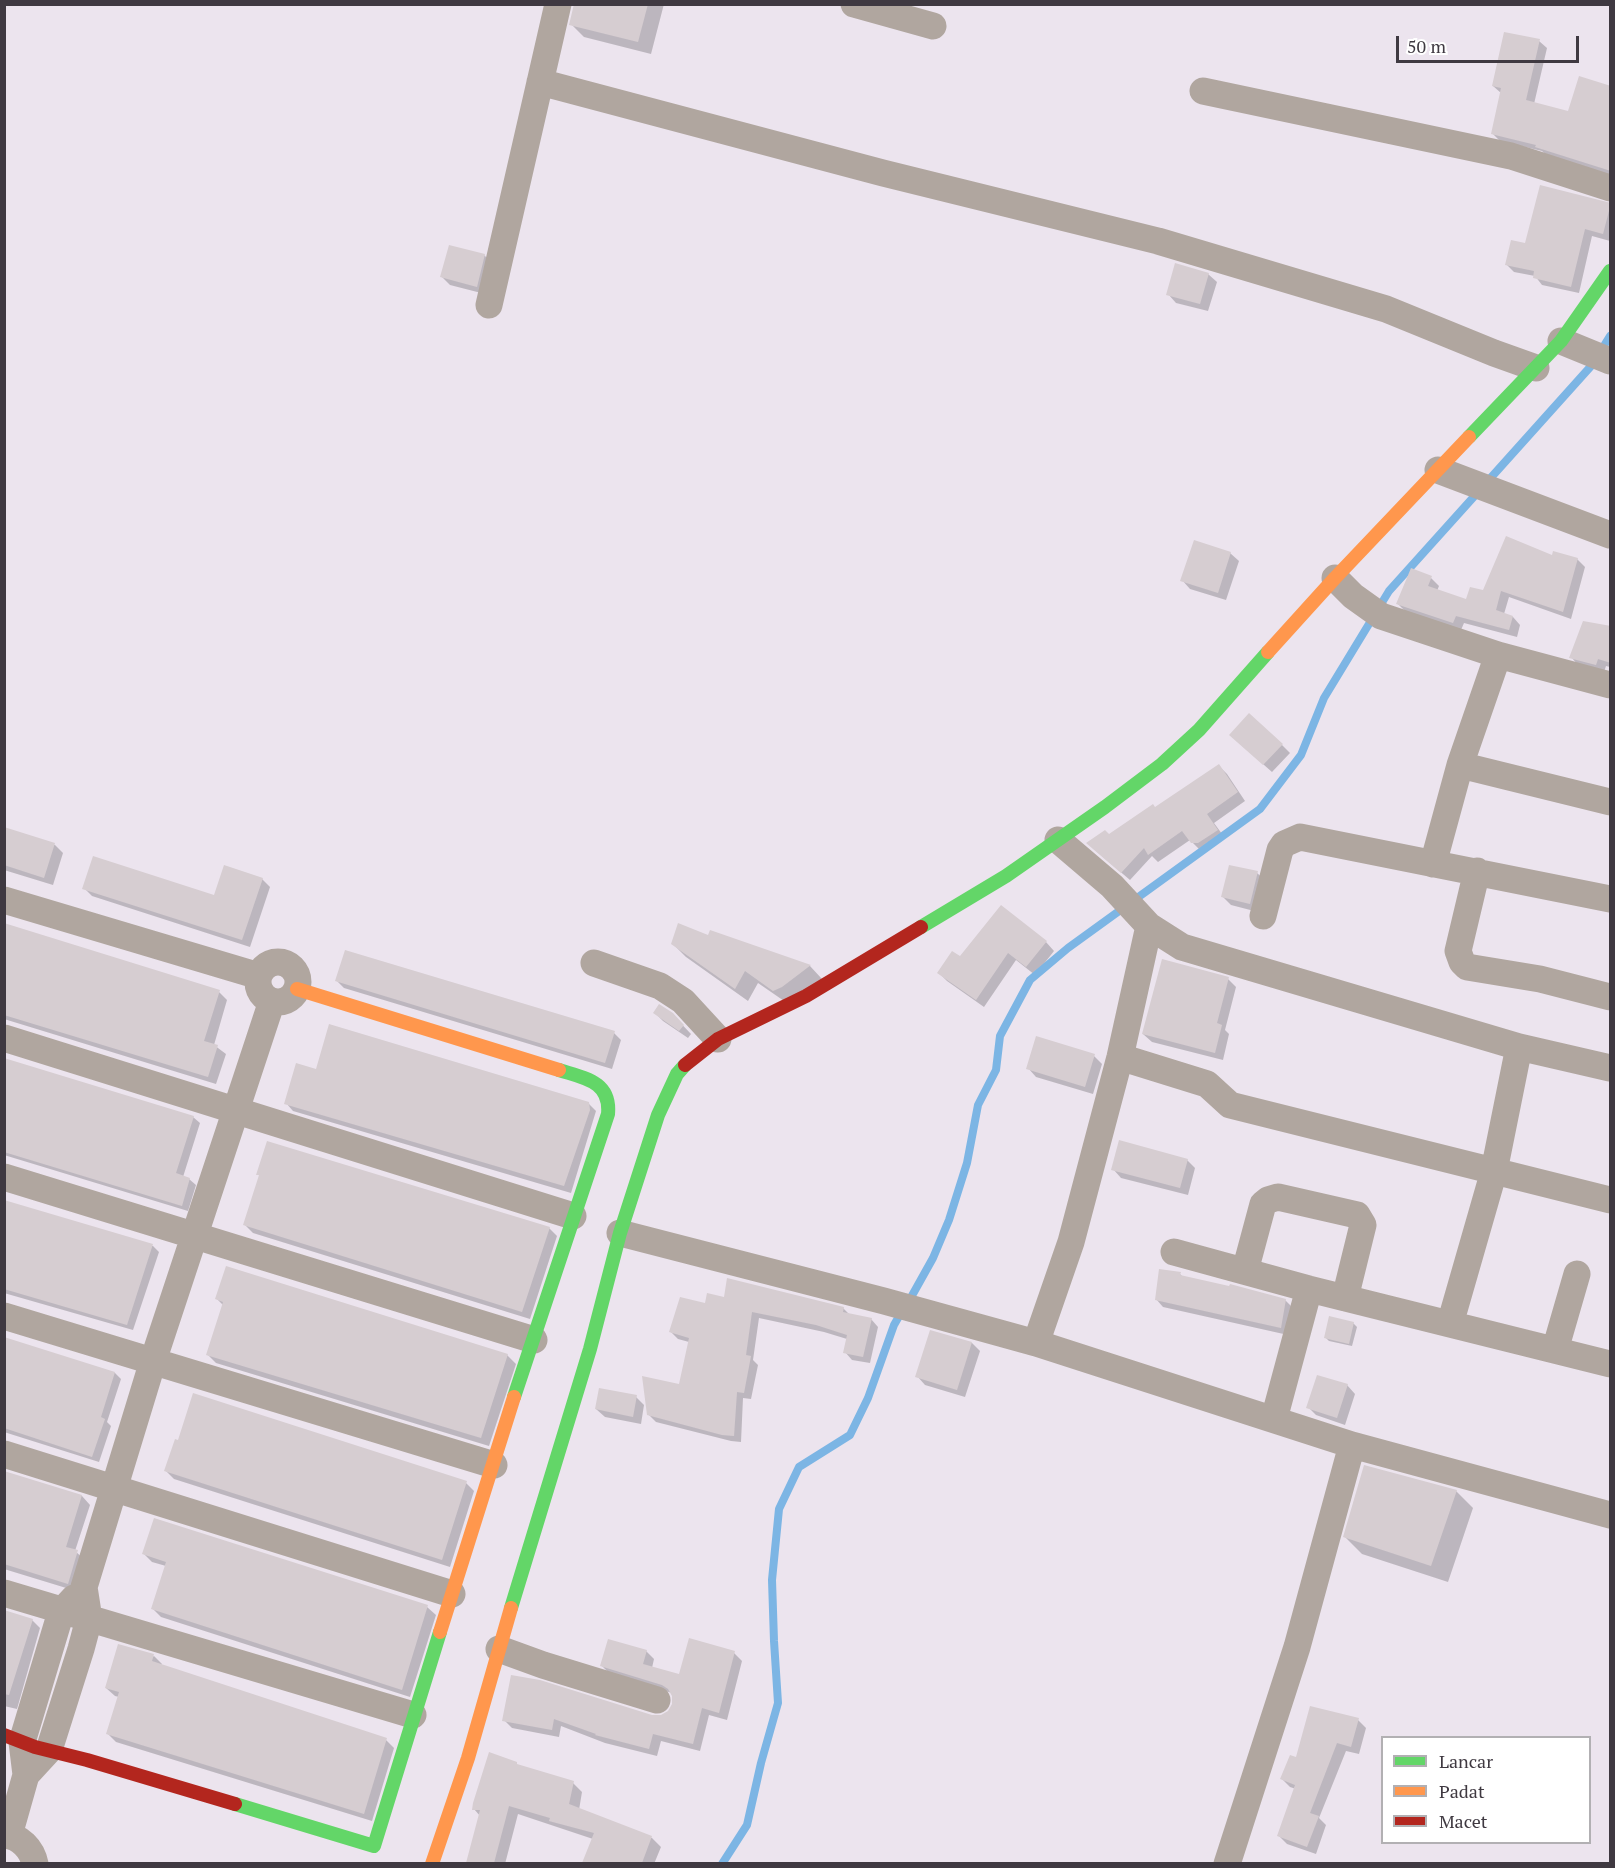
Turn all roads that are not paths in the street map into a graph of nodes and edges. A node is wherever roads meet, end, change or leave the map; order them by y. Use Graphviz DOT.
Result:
graph roads {
  1 [pos="558,4"];
  2 [pos="854,4"];
  3 [pos="933,26"];
  4 [pos="540,82"];
  5 [pos="1203,91"];
  6 [pos="1611,188"];
  7 [pos="1611,271"];
  8 [pos="489,305"];
  9 [pos="1569,344"];
  10 [pos="1609,361"];
  11 [pos="1536,368"];
  12 [pos="1451,475"];
  13 [pos="1611,535"];
  14 [pos="1344,587"];
  15 [pos="1498,655"];
  16 [pos="1611,685"];
  17 [pos="1460,765"];
  18 [pos="1611,802"];
  19 [pos="1058,840"];
  20 [pos="1433,864"];
  21 [pos="1477,871"];
  22 [pos="1611,899"];
  23 [pos="4,900"];
  24 [pos="1263,916"];
  25 [pos="1141,917"];
  26 [pos="594,963"];
  27 [pos="259,976"];
  28 [pos="297,989"];
  29 [pos="1611,997"];
  30 [pos="272,1001"];
  31 [pos="4,1038"];
  32 [pos="718,1039"];
  33 [pos="1519,1047"];
  34 [pos="1119,1057"];
  35 [pos="1611,1068"];
  36 [pos="237,1111"];
  37 [pos="1494,1172"];
  38 [pos="4,1177"];
  39 [pos="1611,1200"];
  40 [pos="573,1216"];
  41 [pos="620,1233"];
  42 [pos="196,1235"];
  43 [pos="1174,1252"];
  44 [pos="1245,1271"];
  45 [pos="1577,1274"];
  46 [pos="1309,1289"];
  47 [pos="1345,1298"];
  48 [pos="4,1316"];
  49 [pos="1450,1324"];
  50 [pos="534,1340"];
  51 [pos="1036,1343"];
  52 [pos="1555,1350"];
  53 [pos="153,1361"];
  54 [pos="1611,1364"];
  55 [pos="1274,1419"];
  56 [pos="1352,1445"];
  57 [pos="4,1454"];
  58 [pos="494,1465"];
  59 [pos="114,1488"];
  60 [pos="1611,1515"];
  61 [pos="84,1587"];
  62 [pos="4,1593"];
  63 [pos="452,1594"];
  64 [pos="61,1612"];
  65 [pos="89,1619"];
  66 [pos="499,1649"];
  67 [pos="657,1700"];
  68 [pos="413,1715"];
  69 [pos="13,1738"];
  70 [pos="49,1750"];
  71 [pos="26,1775"];
  72 [pos="7,1835"];
  73 [pos="35,1863"];
  74 [pos="432,1863"];
  75 [pos="1227,1863"];
  1 -- 4 [label="street"];
  2 -- 3 [label="street"];
  4 -- 8 [label="street"];
  4 -- 11 [label="street"];
  5 -- 6 [label="street"];
  7 -- 9 [label="main road"];
  9 -- 10 [label="street"];
  9 -- 11 [label="main road"];
  11 -- 12 [label="main road"];
  12 -- 13 [label="street"];
  12 -- 14 [label="main road"];
  14 -- 15 [label="street"];
  14 -- 19 [label="main road"];
  15 -- 16 [label="street"];
  15 -- 17 [label="street"];
  17 -- 18 [label="street"];
  17 -- 20 [label="street"];
  19 -- 25 [label="street"];
  19 -- 32 [label="main road"];
  20 -- 21 [label="street"];
  20 -- 24 [label="street"];
  21 -- 22 [label="street"];
  21 -- 29 [label="street"];
  23 -- 27 [label="street"];
  25 -- 33 [label="street"];
  25 -- 34 [label="street"];
  26 -- 32 [label="street"];
  27 -- 28 [label="street"];
  27 -- 30 [label="street"];
  28 -- 30 [label="street"];
  28 -- 40 [label="main road"];
  30 -- 36 [label="street"];
  31 -- 36 [label="street"];
  32 -- 41 [label="main road"];
  33 -- 35 [label="street"];
  33 -- 37 [label="street"];
  34 -- 37 [label="street"];
  34 -- 51 [label="street"];
  36 -- 40 [label="street"];
  36 -- 42 [label="street"];
  37 -- 39 [label="street"];
  37 -- 49 [label="street"];
  38 -- 42 [label="street"];
  40 -- 50 [label="main road"];
  41 -- 51 [label="street"];
  41 -- 66 [label="main road"];
  42 -- 50 [label="street"];
  42 -- 53 [label="street"];
  43 -- 44 [label="street"];
  44 -- 46 [label="street"];
  44 -- 47 [label="street"];
  45 -- 52 [label="street"];
  46 -- 47 [label="street"];
  46 -- 55 [label="street"];
  47 -- 49 [label="street"];
  48 -- 53 [label="street"];
  49 -- 52 [label="street"];
  50 -- 58 [label="main road"];
  51 -- 55 [label="street"];
  52 -- 54 [label="street"];
  53 -- 58 [label="street"];
  53 -- 59 [label="street"];
  55 -- 56 [label="street"];
  56 -- 60 [label="street"];
  56 -- 75 [label="street"];
  57 -- 59 [label="street"];
  58 -- 63 [label="main road"];
  59 -- 61 [label="street"];
  59 -- 63 [label="street"];
  61 -- 64 [label="street"];
  61 -- 65 [label="street"];
  62 -- 64 [label="street"];
  63 -- 68 [label="main road"];
  64 -- 65 [label="street"];
  64 -- 69 [label="street"];
  65 -- 68 [label="street"];
  65 -- 70 [label="street"];
  66 -- 67 [label="street"];
  66 -- 74 [label="main road"];
  68 -- 70 [label="main road"];
  69 -- 70 [label="main road"];
  69 -- 71 [label="street"];
  70 -- 71 [label="street"];
  71 -- 72 [label="street"];
  72 -- 73 [label="street"];
}
